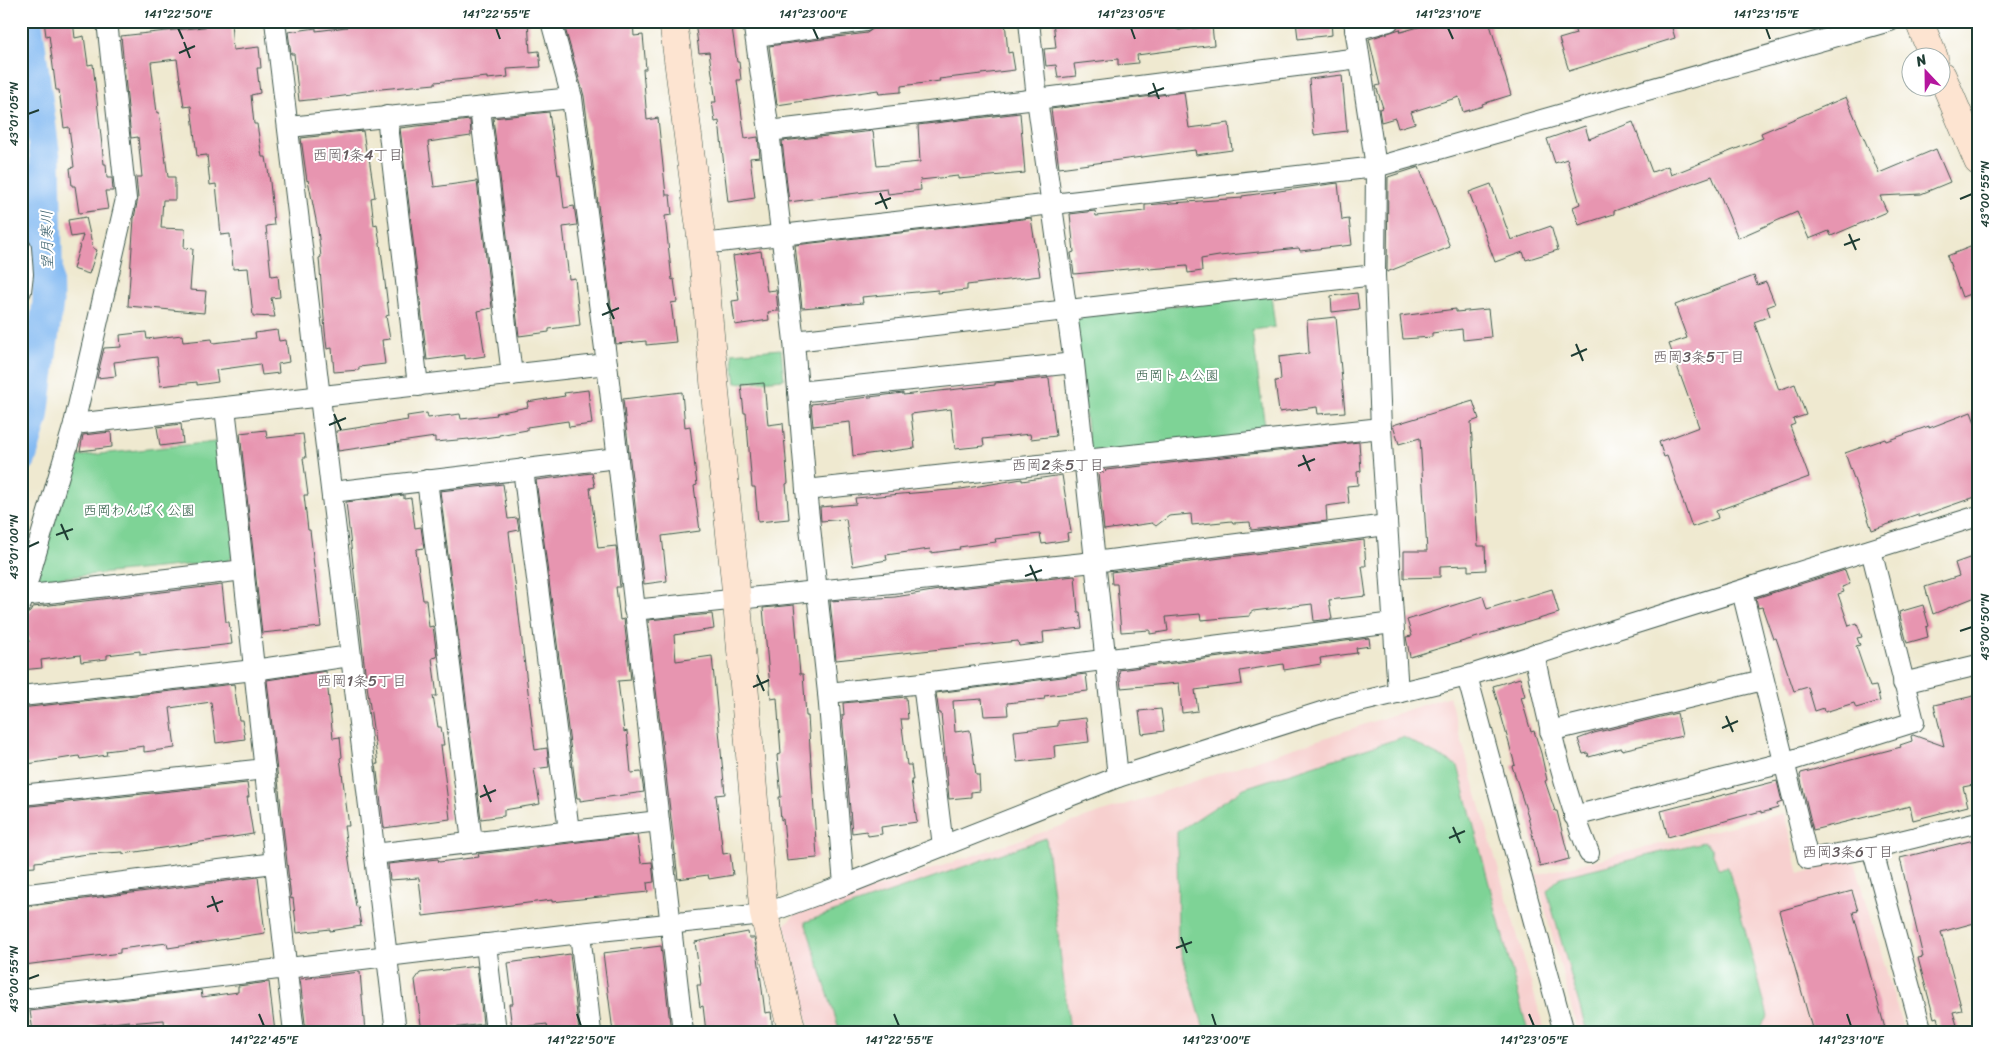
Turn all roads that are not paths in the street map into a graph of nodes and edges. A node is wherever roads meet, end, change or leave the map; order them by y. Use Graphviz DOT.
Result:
graph roads {
  1 [pos="107,21"];
  2 [pos="276,21"];
  3 [pos="551,21"];
  4 [pos="673,21"];
  5 [pos="865,21"];
  6 [pos="1029,21"];
  7 [pos="1389,21"];
  8 [pos="1890,21"];
  9 [pos="1919,21"];
  10 [pos="1355,26"];
  11 [pos="754,28"];
  12 [pos="1930,48"];
  13 [pos="1358,58"];
  14 [pos="572,98"];
  15 [pos="1951,98"];
  16 [pos="1037,100"];
  17 [pos="480,108"];
  18 [pos="387,116"];
  19 [pos="289,127"];
  20 [pos="769,131"];
  21 [pos="1978,161"];
  22 [pos="1376,167"];
  23 [pos="1052,204"];
  24 [pos="781,234"];
  25 [pos="702,244"];
  26 [pos="21,248"];
  27 [pos="22,253"];
  28 [pos="1374,275"];
  29 [pos="21,292"];
  30 [pos="1066,310"];
  31 [pos="794,341"];
  32 [pos="1074,363"];
  33 [pos="606,364"];
  34 [pos="512,375"];
  35 [pos="418,386"];
  36 [pos="798,392"];
  37 [pos="321,397"];
  38 [pos="225,408"];
  39 [pos="74,424"];
  40 [pos="1381,428"];
  41 [pos="617,458"];
  42 [pos="1084,461"];
  43 [pos="523,469"];
  44 [pos="427,480"];
  45 [pos="806,490"];
  46 [pos="332,492"];
  47 [pos="1978,516"];
  48 [pos="1387,525"];
  49 [pos="1871,550"];
  50 [pos="1094,562"];
  51 [pos="244,570"];
  52 [pos="817,591"];
  53 [pos="1742,591"];
  54 [pos="22,600"];
  55 [pos="736,600"];
  56 [pos="634,610"];
  57 [pos="1393,624"];
  58 [pos="1534,654"];
  59 [pos="350,656"];
  60 [pos="1105,660"];
  61 [pos="1978,665"];
  62 [pos="254,670"];
  63 [pos="1467,676"];
  64 [pos="1763,680"];
  65 [pos="1903,683"];
  66 [pos="923,684"];
  67 [pos="828,693"];
  68 [pos="1398,693"];
  69 [pos="21,696"];
  70 [pos="1550,731"];
  71 [pos="1783,763"];
  72 [pos="265,769"];
  73 [pos="1118,777"];
  74 [pos="21,795"];
  75 [pos="1574,816"];
  76 [pos="659,821"];
  77 [pos="1978,822"];
  78 [pos="569,831"];
  79 [pos="472,842"];
  80 [pos="943,846"];
  81 [pos="1872,848"];
  82 [pos="1589,853"];
  83 [pos="374,854"];
  84 [pos="274,863"];
  85 [pos="844,885"];
  86 [pos="21,895"];
  87 [pos="764,914"];
  88 [pos="670,925"];
  89 [pos="580,933"];
  90 [pos="486,944"];
  91 [pos="387,957"];
  92 [pos="286,969"];
  93 [pos="21,1000"];
  94 [pos="294,1032"];
  95 [pos="396,1032"];
  96 [pos="496,1032"];
  97 [pos="591,1032"];
  98 [pos="683,1032"];
  99 [pos="792,1032"];
  100 [pos="1564,1032"];
  101 [pos="1922,1032"];
  1 -- 39 [label="street"];
  2 -- 19 [label="street"];
  3 -- 14 [label="street"];
  4 -- 25 [label="street"];
  5 -- 11 [label="street"];
  6 -- 16 [label="street"];
  7 -- 10 [label="street"];
  8 -- 22 [label="street"];
  9 -- 12 [label="street"];
  10 -- 13 [label="street"];
  11 -- 20 [label="street"];
  13 -- 16 [label="street"];
  13 -- 22 [label="street"];
  14 -- 17 [label="street"];
  14 -- 33 [label="street"];
  15 -- 21 [label="street"];
  16 -- 20 [label="street"];
  16 -- 23 [label="street"];
  17 -- 18 [label="street"];
  17 -- 34 [label="street"];
  18 -- 19 [label="street"];
  18 -- 35 [label="street"];
  19 -- 37 [label="street"];
  20 -- 24 [label="street"];
  22 -- 23 [label="street"];
  22 -- 28 [label="street"];
  23 -- 24 [label="street"];
  23 -- 30 [label="street"];
  24 -- 25 [label="street"];
  24 -- 31 [label="street"];
  25 -- 55 [label="street"];
  26 -- 27 [label="street"];
  27 -- 29 [label="street"];
  28 -- 30 [label="street"];
  28 -- 40 [label="street"];
  30 -- 31 [label="street"];
  30 -- 32 [label="street"];
  31 -- 36 [label="street"];
  32 -- 36 [label="street"];
  32 -- 42 [label="street"];
  33 -- 34 [label="street"];
  33 -- 41 [label="street"];
  34 -- 35 [label="street"];
  35 -- 37 [label="street"];
  36 -- 45 [label="street"];
  37 -- 38 [label="street"];
  37 -- 46 [label="street"];
  38 -- 39 [label="street"];
  38 -- 51 [label="street"];
  39 -- 54 [label="street"];
  40 -- 42 [label="street"];
  40 -- 48 [label="street"];
  41 -- 43 [label="street"];
  41 -- 56 [label="street"];
  42 -- 45 [label="street"];
  42 -- 50 [label="street"];
  43 -- 44 [label="street"];
  43 -- 78 [label="street"];
  44 -- 46 [label="street"];
  44 -- 79 [label="street"];
  45 -- 52 [label="street"];
  46 -- 59 [label="street"];
  47 -- 49 [label="street"];
  48 -- 50 [label="street"];
  48 -- 57 [label="street"];
  49 -- 53 [label="street"];
  49 -- 65 [label="street"];
  50 -- 52 [label="street"];
  50 -- 60 [label="street"];
  51 -- 54 [label="street"];
  51 -- 62 [label="street"];
  52 -- 55 [label="street"];
  52 -- 67 [label="street"];
  53 -- 58 [label="street"];
  53 -- 64 [label="street"];
  55 -- 56 [label="street"];
  55 -- 87 [label="street"];
  56 -- 76 [label="street"];
  57 -- 60 [label="street"];
  57 -- 68 [label="street"];
  58 -- 63 [label="street"];
  58 -- 70 [label="street"];
  59 -- 62 [label="street"];
  59 -- 83 [label="street"];
  60 -- 66 [label="street"];
  60 -- 73 [label="street"];
  61 -- 65 [label="street"];
  62 -- 69 [label="street"];
  62 -- 72 [label="street"];
  63 -- 68 [label="street"];
  63 -- 100 [label="street"];
  64 -- 70 [label="street"];
  64 -- 71 [label="street"];
  65 -- 71 [label="street"];
  66 -- 67 [label="street"];
  66 -- 80 [label="street"];
  67 -- 85 [label="street"];
  68 -- 73 [label="street"];
  70 -- 75 [label="street"];
  71 -- 75 [label="street"];
  71 -- 81 [label="street"];
  72 -- 74 [label="street"];
  72 -- 84 [label="street"];
  73 -- 80 [label="street"];
  75 -- 82 [label="street"];
  76 -- 78 [label="street"];
  76 -- 88 [label="street"];
  77 -- 81 [label="street"];
  78 -- 79 [label="street"];
  79 -- 83 [label="street"];
  80 -- 85 [label="street"];
  81 -- 101 [label="street"];
  83 -- 91 [label="street"];
  84 -- 86 [label="street"];
  84 -- 92 [label="street"];
  85 -- 87 [label="street"];
  87 -- 88 [label="street"];
  87 -- 99 [label="street"];
  88 -- 89 [label="street"];
  88 -- 98 [label="street"];
  89 -- 90 [label="street"];
  89 -- 97 [label="street"];
  90 -- 91 [label="street"];
  90 -- 96 [label="street"];
  91 -- 92 [label="street"];
  91 -- 95 [label="street"];
  92 -- 93 [label="street"];
  92 -- 94 [label="street"];
}
